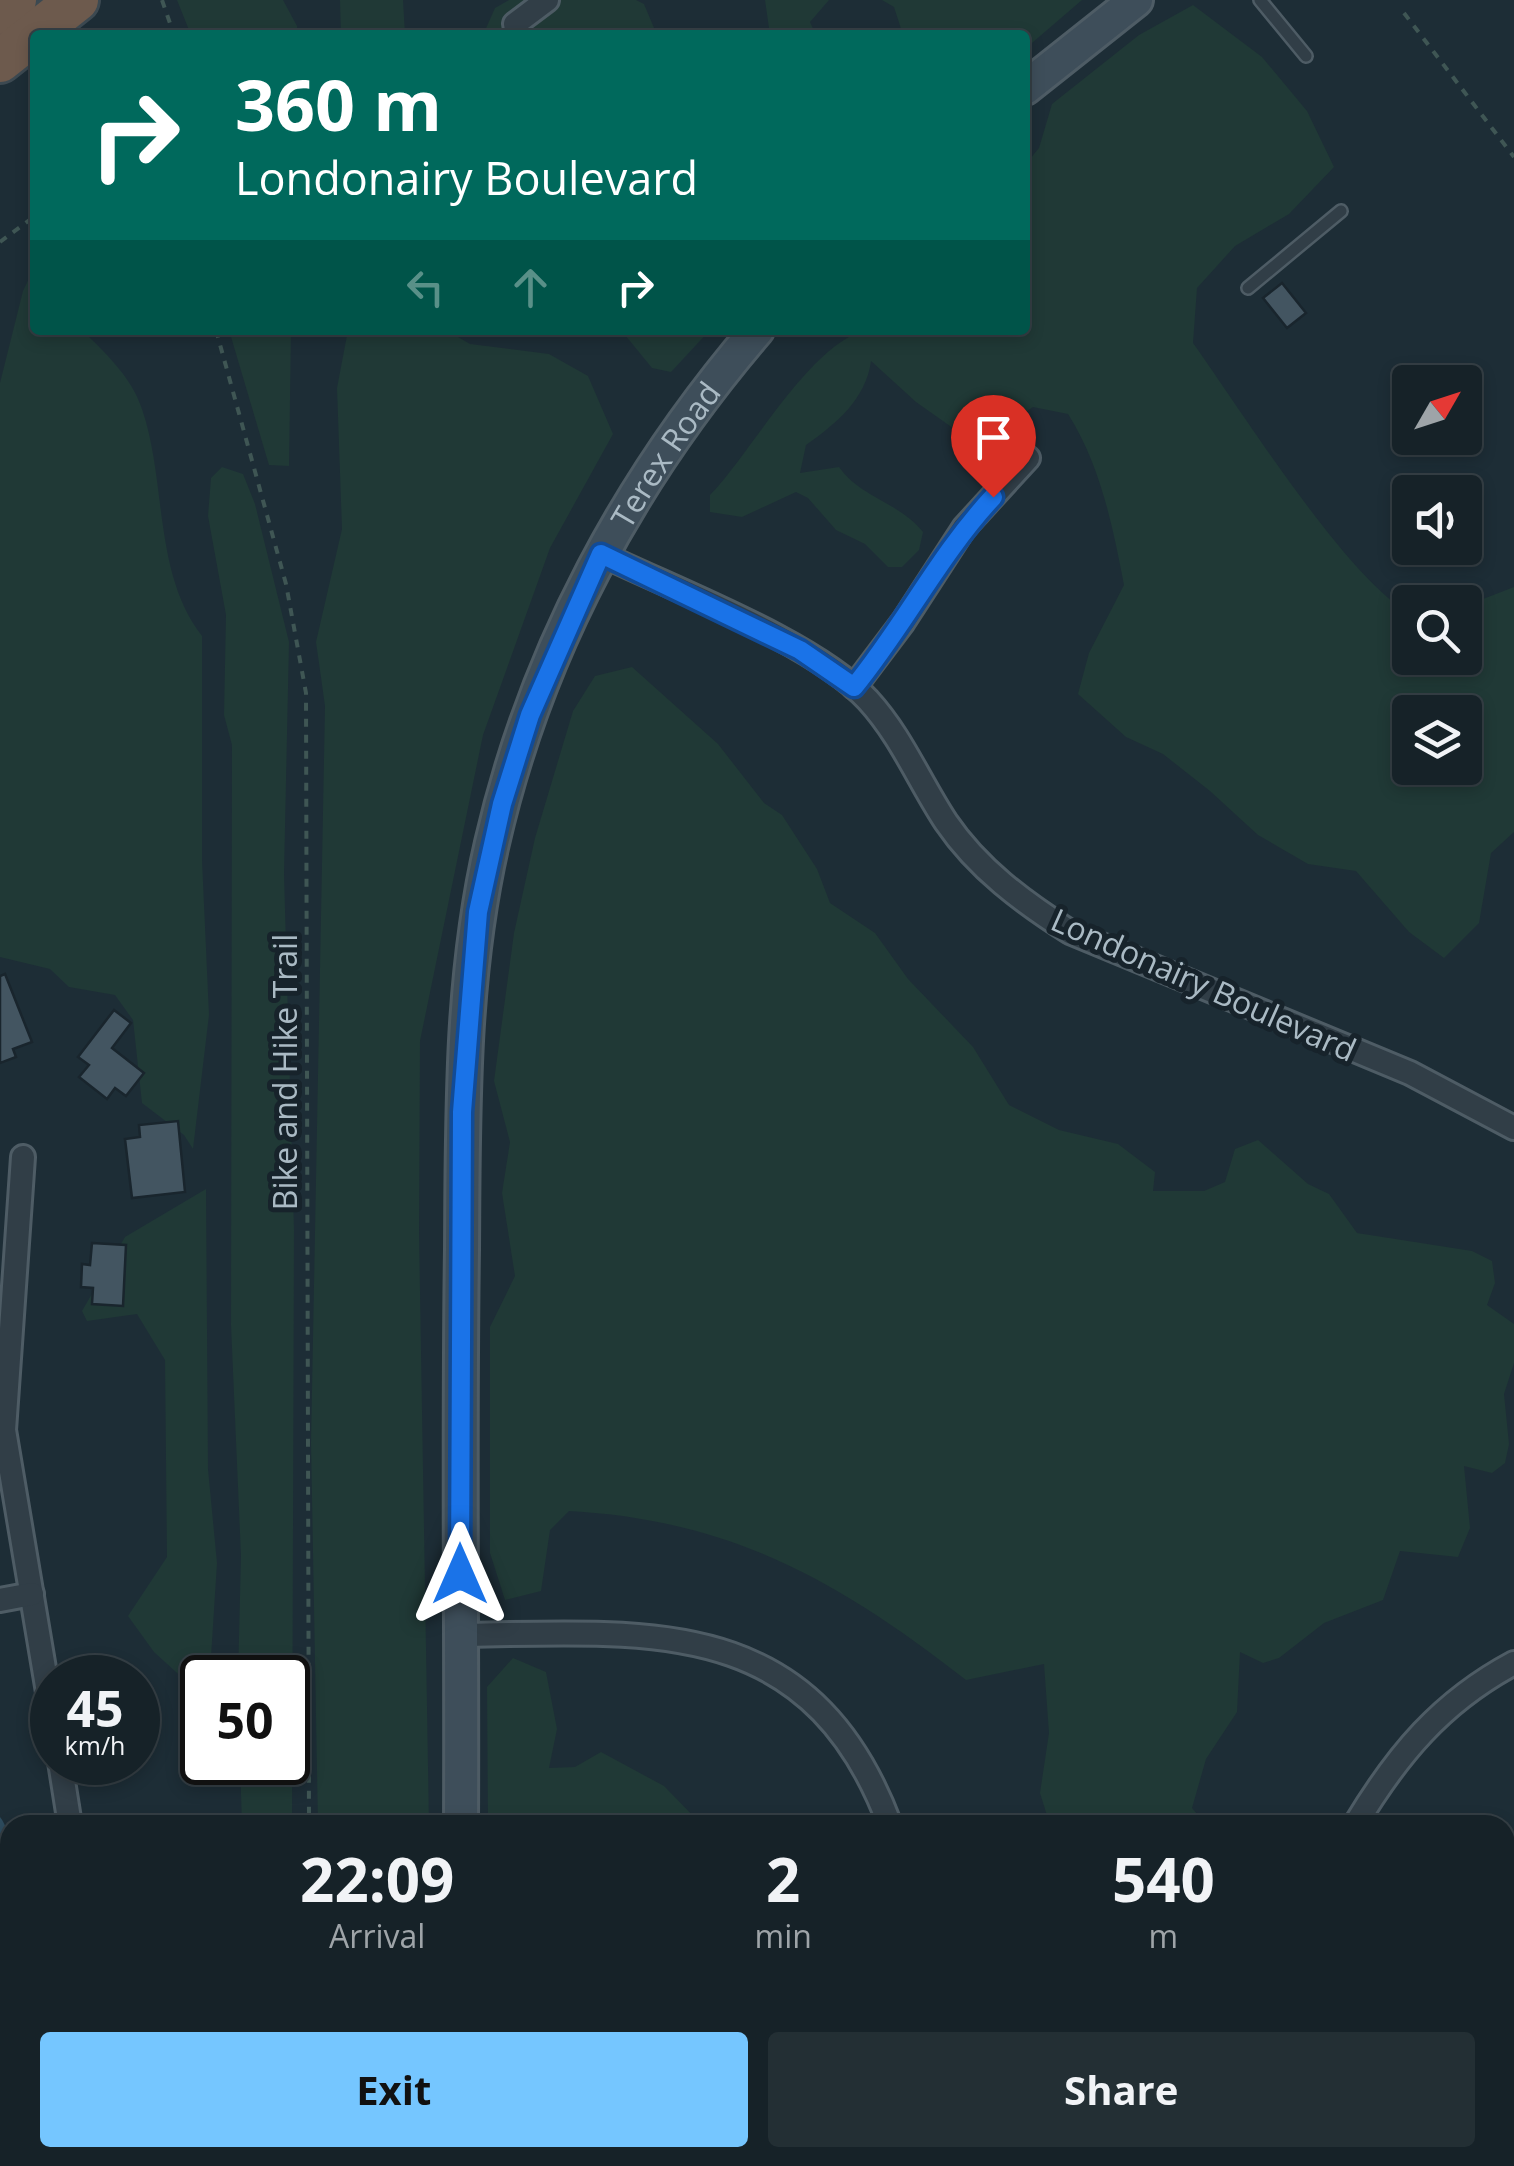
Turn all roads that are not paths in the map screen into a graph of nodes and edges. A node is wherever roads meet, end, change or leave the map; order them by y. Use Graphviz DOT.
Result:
graph roads {
  1 [pos="15,0"];
  2 [pos="77,0"];
  3 [pos="548,0"];
  4 [pos="1136,0"];
  5 [pos="1260,0"];
  6 [pos="0,13"];
  7 [pos="515,24"];
  8 [pos="39,30"];
  9 [pos="30,37"];
  10 [pos="1306,56"];
  11 [pos="0,61"];
  12 [pos="1030,84"];
  13 [pos="1341,211"];
  14 [pos="1248,288"];
  15 [pos="753,335"];
  16 [pos="1028,458"];
  17 [pos="601,554"];
  18 [pos="854,687"];
  19 [pos="1514,1128"];
  20 [pos="24,1157"];
  21 [pos="32,1594"];
  22 [pos="0,1600"];
  23 [pos="462,1634"];
  24 [pos="42,1655"];
  25 [pos="1514,1663"];
  26 [pos="64,1785"];
  27 [pos="68,1815"];
  28 [pos="461,1815"];
  29 [pos="885,1815"];
  30 [pos="1362,1815"];
  1 -- 6 [label="highway"];
  2 -- 8 [label="highway"];
  3 -- 7 [label="street"];
  4 -- 12 [label="main road"];
  5 -- 10 [label="lane"];
  9 -- 11 [label="highway"];
  13 -- 14 [label="lane"];
  15 -- 17 [label="main road, Terex Road"];
  16 -- 18 [label="street"];
  17 -- 18 [label="street, Londonairy Boulevard"];
  17 -- 23 [label="main road, Terex Road"];
  18 -- 19 [label="street, Londonairy Boulevard"];
  20 -- 21 [label="street"];
  21 -- 22 [label="street"];
  21 -- 24 [label="street"];
  23 -- 28 [label="main road, Terex Road"];
  23 -- 29 [label="street"];
  25 -- 30 [label="street"];
  26 -- 27 [label="street"];
}
